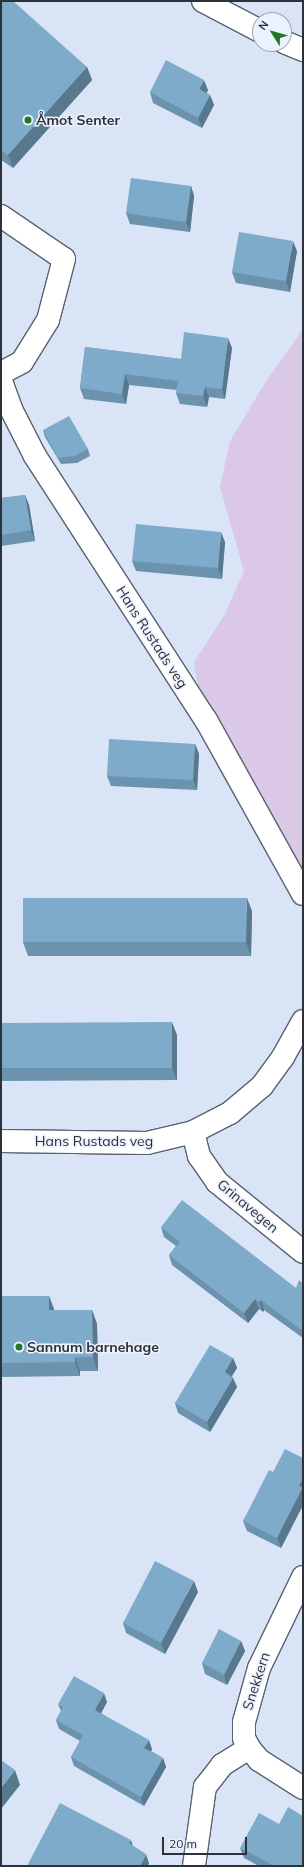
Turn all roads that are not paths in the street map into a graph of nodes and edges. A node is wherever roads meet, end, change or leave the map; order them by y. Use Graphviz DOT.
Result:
graph roads {
  1 [pos="204,1"];
  2 [pos="252,27"];
  3 [pos="292,45"];
  4 [pos="303,50"];
  5 [pos="1,216"];
  6 [pos="1,373"];
  7 [pos="1,381"];
  8 [pos="303,894"];
  9 [pos="303,1021"];
  10 [pos="193,1132"];
  11 [pos="1,1141"];
  12 [pos="303,1252"];
  13 [pos="303,1577"];
  14 [pos="249,1748"];
  15 [pos="303,1788"];
  16 [pos="194,1866"];
  1 -- 2 [label="street"];
  3 -- 4 [label="street"];
  5 -- 6 [label="street"];
  7 -- 8 [label="street, Hans Rustads veg"];
  9 -- 10 [label="street, Hans Rustads veg"];
  10 -- 11 [label="street, Hans Rustads veg"];
  10 -- 12 [label="street, Grinavegen"];
  13 -- 14 [label="street, Snekkern"];
  14 -- 15 [label="street"];
  14 -- 16 [label="street"];
}
